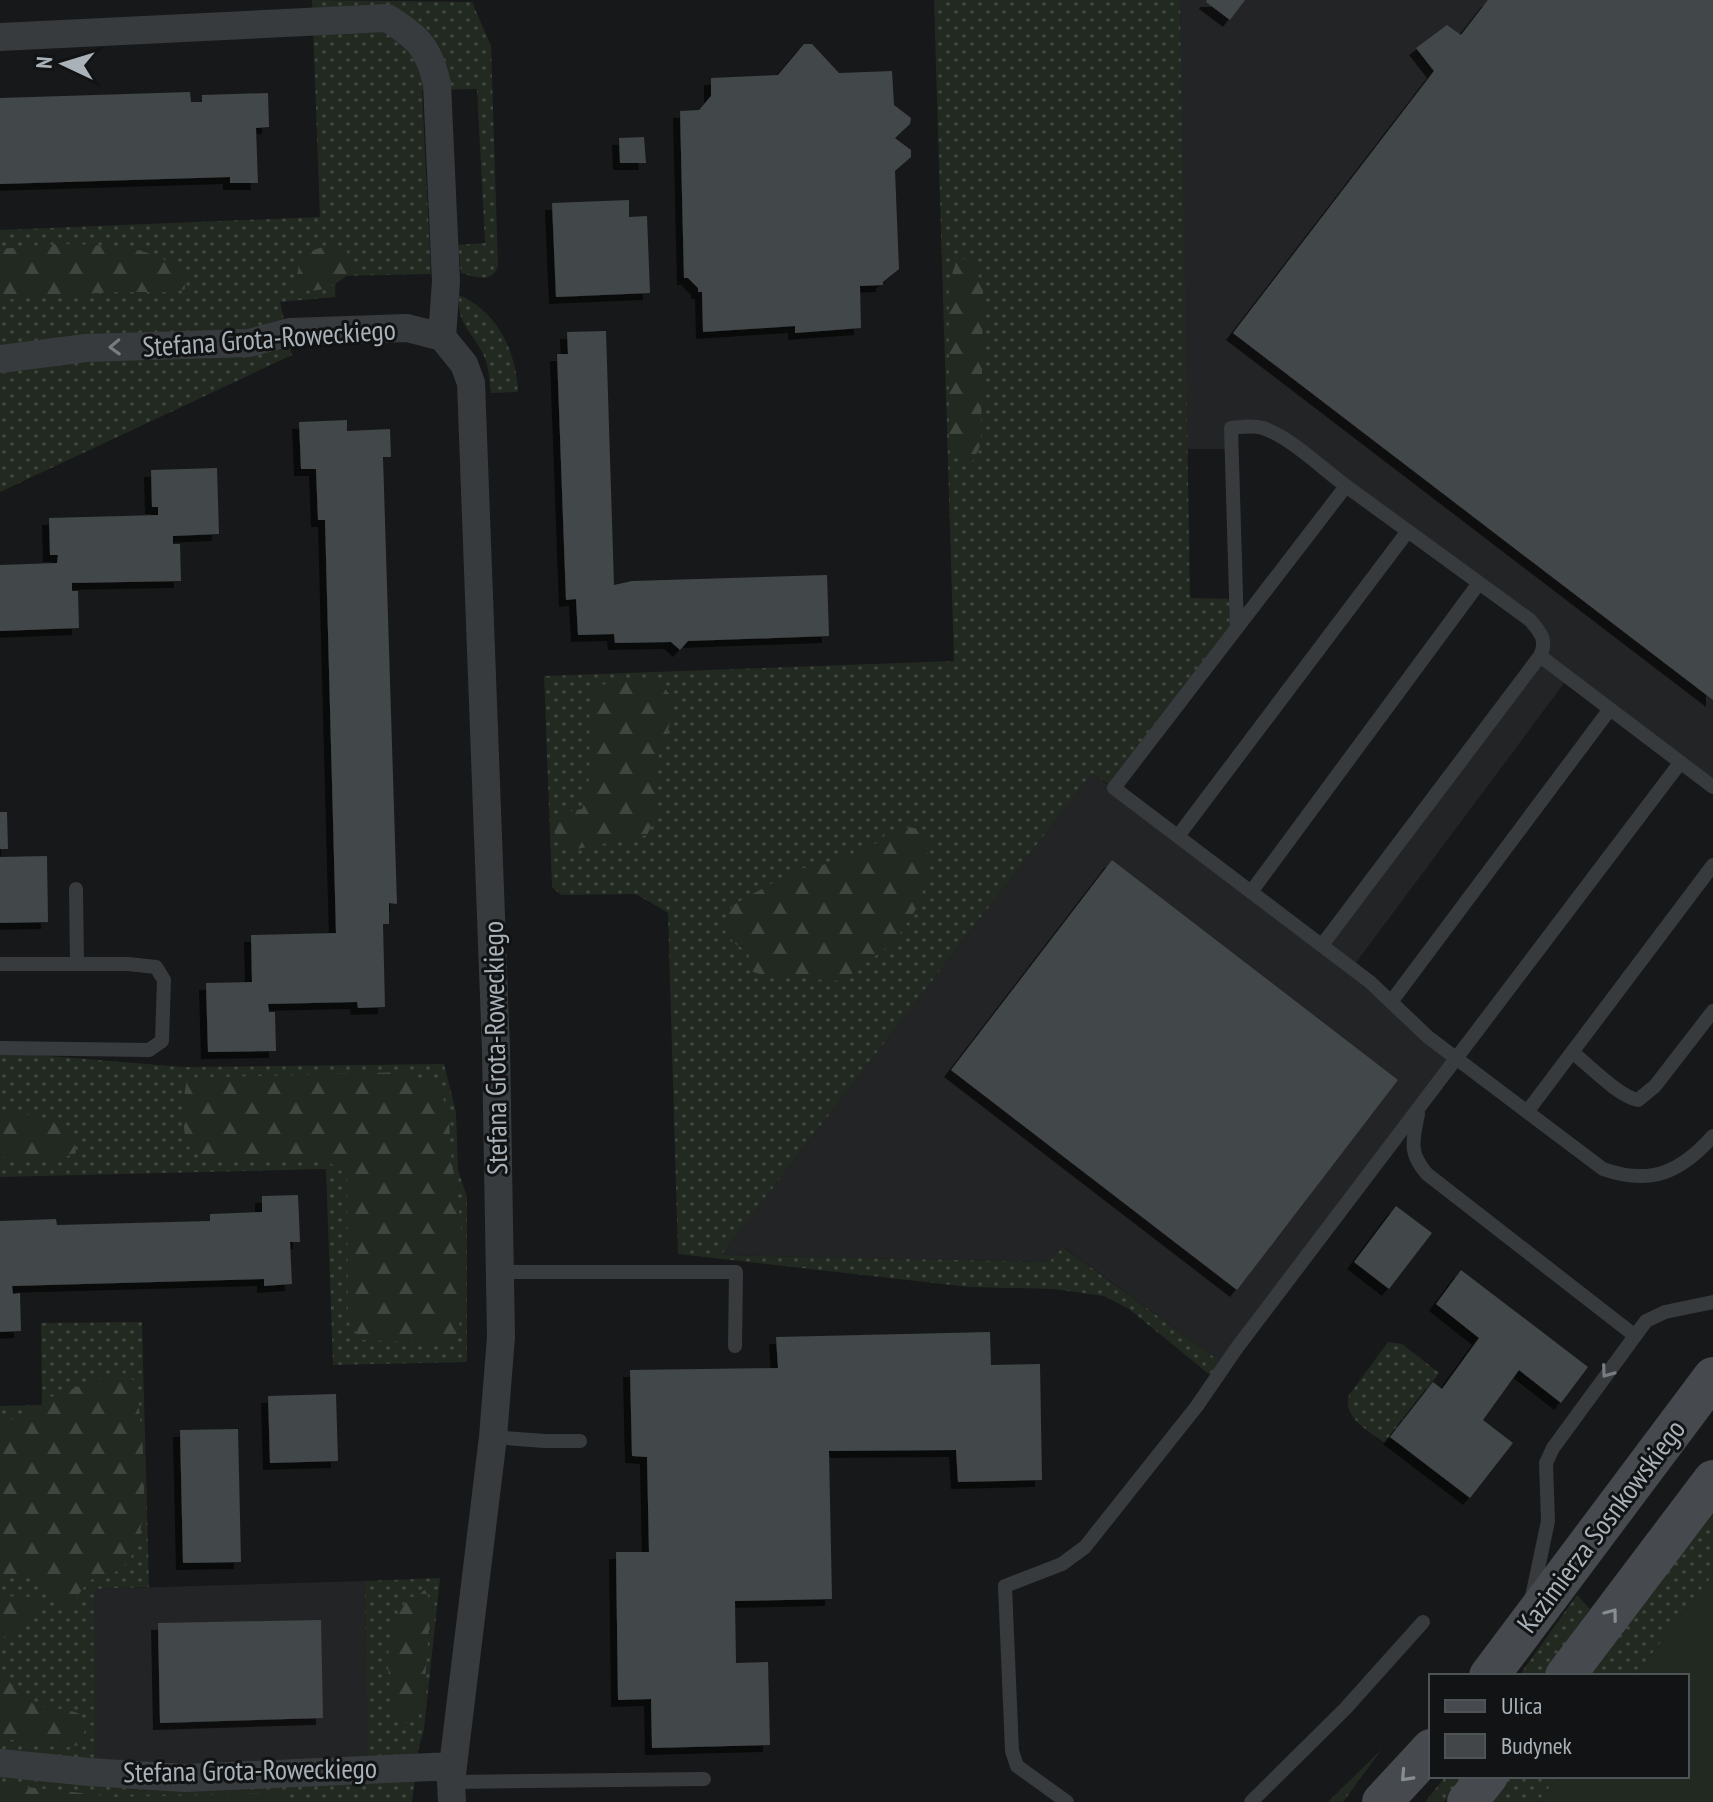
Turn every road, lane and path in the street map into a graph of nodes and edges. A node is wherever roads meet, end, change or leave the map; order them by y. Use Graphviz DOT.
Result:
graph roads {
  1 [pos="379,9"];
  2 [pos="0,37"];
  3 [pos="442,337"];
  4 [pos="0,359"];
  5 [pos="1346,486"];
  6 [pos="1408,531"];
  7 [pos="1479,583"];
  8 [pos="1237,628"];
  9 [pos="1540,656"];
  10 [pos="1610,709"];
  11 [pos="1680,763"];
  12 [pos="1713,787"];
  13 [pos="1178,836"];
  14 [pos="1713,865"];
  15 [pos="76,889"];
  16 [pos="1251,892"];
  17 [pos="1322,945"];
  18 [pos="0,964"];
  19 [pos="77,964"];
  20 [pos="1391,1002"];
  21 [pos="1713,1011"];
  22 [pos="0,1048"];
  23 [pos="1572,1052"];
  24 [pos="1456,1058"];
  25 [pos="1419,1109"];
  26 [pos="1527,1112"];
  27 [pos="1713,1136"];
  28 [pos="500,1272"];
  29 [pos="1713,1302"];
  30 [pos="1634,1335"];
  31 [pos="735,1346"];
  32 [pos="1713,1377"];
  33 [pos="493,1437"];
  34 [pos="580,1441"];
  35 [pos="1713,1480"];
  36 [pos="1423,1622"];
  37 [pos="1525,1628"];
  38 [pos="1490,1674"];
  39 [pos="1567,1674"];
  40 [pos="1429,1751"];
  41 [pos="0,1763"];
  42 [pos="1486,1778"];
  43 [pos="704,1779"];
  44 [pos="451,1788"];
  45 [pos="1067,1802"];
  46 [pos="1251,1802"];
  47 [pos="1382,1802"];
  48 [pos="1467,1802"];
  1 -- 2 [label="street"];
  1 -- 3 [label="street"];
  3 -- 4 [label="street, Stefana Grota-Roweckiego, one-way"];
  3 -- 28 [label="street, Stefana Grota-Roweckiego"];
  5 -- 6 [label="lane"];
  5 -- 8 [label="lane"];
  5 -- 8 [label="lane"];
  6 -- 7 [label="lane"];
  6 -- 13 [label="lane"];
  7 -- 9 [label="lane"];
  7 -- 16 [label="lane"];
  8 -- 13 [label="lane"];
  9 -- 10 [label="lane"];
  9 -- 17 [label="lane"];
  10 -- 11 [label="lane"];
  10 -- 20 [label="lane"];
  11 -- 12 [label="lane"];
  11 -- 24 [label="lane"];
  13 -- 16 [label="lane"];
  14 -- 23 [label="lane"];
  15 -- 19 [label="lane"];
  16 -- 17 [label="lane"];
  17 -- 20 [label="lane"];
  18 -- 19 [label="lane"];
  19 -- 22 [label="lane"];
  20 -- 24 [label="lane"];
  21 -- 23 [label="lane"];
  23 -- 26 [label="lane"];
  24 -- 25 [label="lane"];
  24 -- 26 [label="lane"];
  25 -- 30 [label="lane"];
  25 -- 45 [label="lane"];
  26 -- 27 [label="lane"];
  28 -- 31 [label="lane"];
  28 -- 33 [label="street, Stefana Grota-Roweckiego"];
  29 -- 30 [label="lane"];
  30 -- 37 [label="lane, one-way"];
  32 -- 37 [label="street, Kazimierza Sosnkowskiego"];
  33 -- 34 [label="lane"];
  33 -- 44 [label="street, Stefana Grota-Roweckiego"];
  39 -- 35 [label="street, one-way"];
  36 -- 46 [label="lane"];
  37 -- 38 [label="street, Kazimierza Sosnkowskiego"];
  40 -- 47 [label="street, one-way"];
  41 -- 44 [label="street, Stefana Grota-Roweckiego"];
  42 -- 48 [label="street"];
  43 -- 44 [label="lane"];
}
